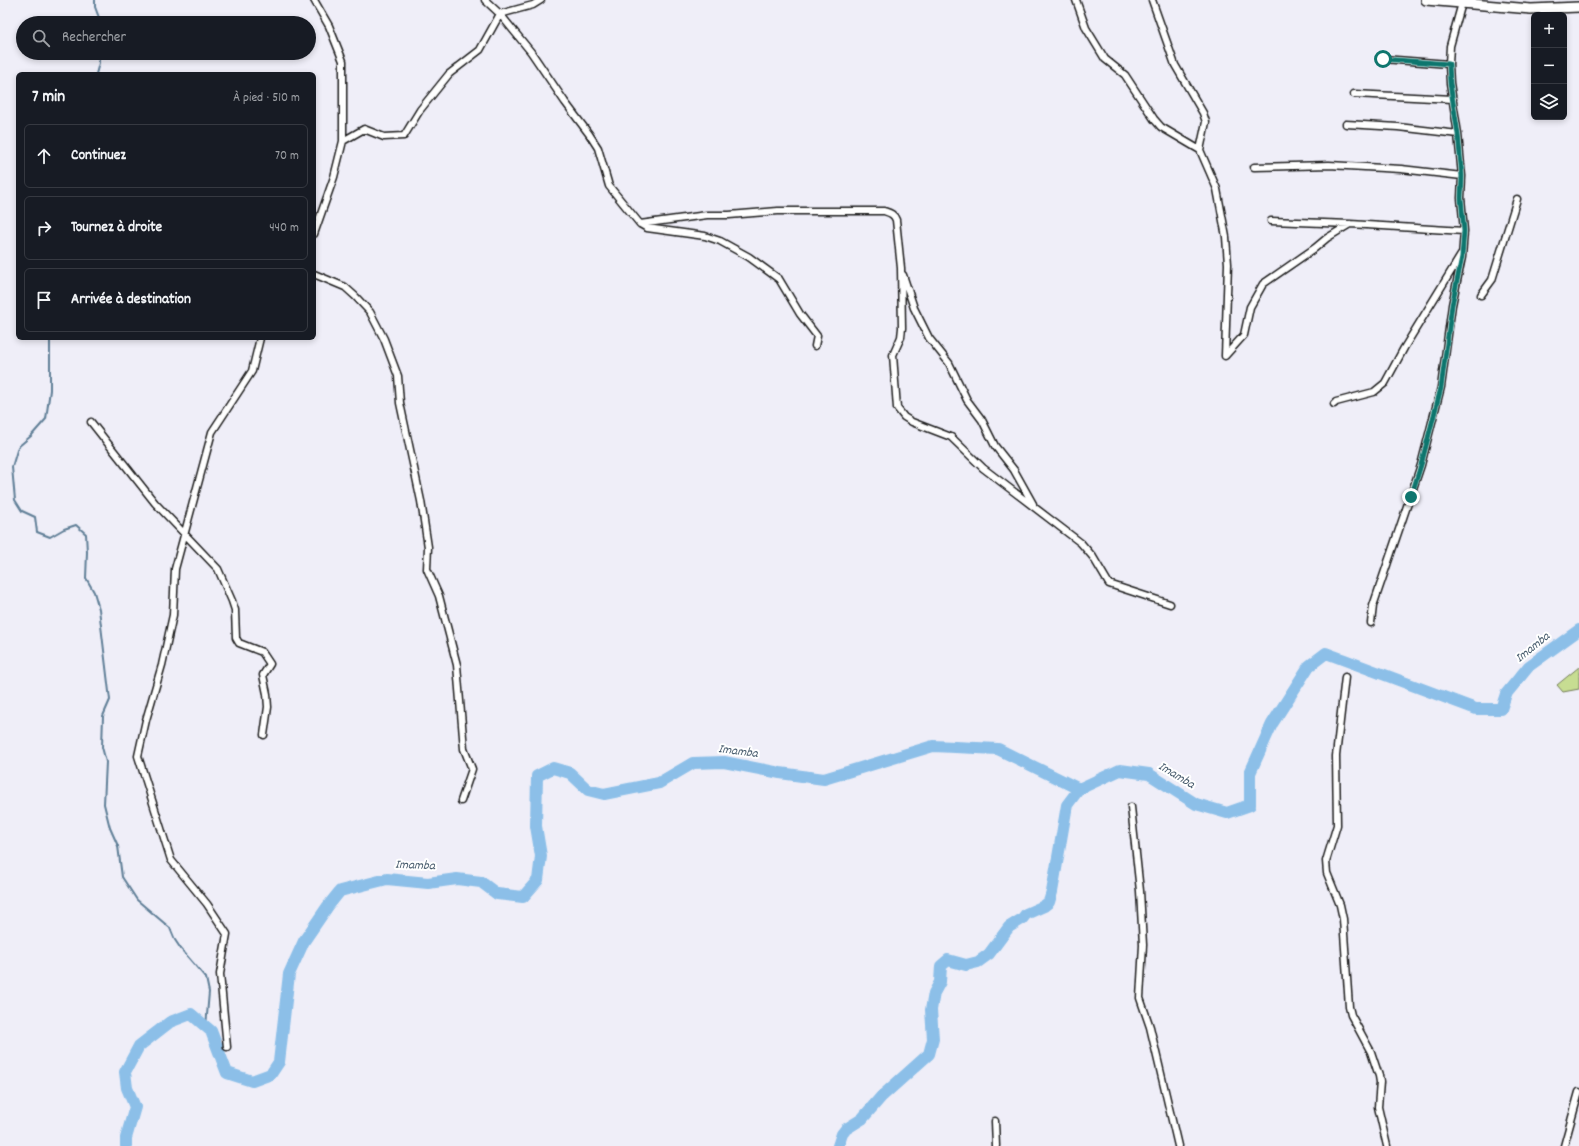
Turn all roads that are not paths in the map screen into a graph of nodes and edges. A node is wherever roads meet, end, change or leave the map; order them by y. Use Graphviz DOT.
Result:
graph roads {
  1 [pos="314,0"];
  2 [pos="485,0"];
  3 [pos="541,0"];
  4 [pos="1076,0"];
  5 [pos="1152,0"];
  6 [pos="1426,0"];
  7 [pos="1462,3"];
  8 [pos="1579,7"];
  9 [pos="500,14"];
  10 [pos="1383,59"];
  11 [pos="1449,64"];
  12 [pos="1354,94"];
  13 [pos="1453,99"];
  14 [pos="1346,124"];
  15 [pos="1458,134"];
  16 [pos="343,141"];
  17 [pos="1200,150"];
  18 [pos="1254,167"];
  19 [pos="1462,176"];
  20 [pos="1517,199"];
  21 [pos="1271,221"];
  22 [pos="640,224"];
  23 [pos="1350,224"];
  24 [pos="316,228"];
  25 [pos="1464,231"];
  26 [pos="1462,254"];
  27 [pos="901,268"];
  28 [pos="316,275"];
  29 [pos="1481,294"];
  30 [pos="260,340"];
  31 [pos="815,346"];
  32 [pos="1334,404"];
  33 [pos="90,422"];
  34 [pos="1034,506"];
  35 [pos="185,534"];
  36 [pos="1170,604"];
  37 [pos="1371,623"];
  38 [pos="1345,677"];
  39 [pos="264,735"];
  40 [pos="461,801"];
  41 [pos="1131,807"];
  42 [pos="227,1047"];
  43 [pos="1579,1092"];
  44 [pos="995,1121"];
  45 [pos="996,1146"];
  46 [pos="1178,1146"];
  47 [pos="1387,1146"];
  48 [pos="1564,1146"];
  1 -- 16 [label="street"];
  2 -- 9 [label="street"];
  3 -- 9 [label="street"];
  4 -- 17 [label="street"];
  5 -- 17 [label="street"];
  6 -- 7 [label="street"];
  7 -- 8 [label="street"];
  7 -- 11 [label="street"];
  9 -- 16 [label="street"];
  9 -- 22 [label="street"];
  10 -- 11 [label="street"];
  11 -- 13 [label="street"];
  12 -- 13 [label="street"];
  13 -- 15 [label="street"];
  14 -- 15 [label="street"];
  15 -- 19 [label="street"];
  16 -- 24 [label="street"];
  17 -- 23 [label="street"];
  18 -- 19 [label="street"];
  19 -- 25 [label="street"];
  20 -- 29 [label="street"];
  21 -- 23 [label="street"];
  22 -- 27 [label="street"];
  22 -- 31 [label="street"];
  23 -- 25 [label="street"];
  25 -- 26 [label="street"];
  26 -- 32 [label="street"];
  26 -- 37 [label="street"];
  27 -- 34 [label="street"];
  27 -- 34 [label="street"];
  28 -- 40 [label="street"];
  30 -- 35 [label="street"];
  33 -- 35 [label="street"];
  34 -- 36 [label="street"];
  35 -- 39 [label="street"];
  35 -- 42 [label="street"];
  38 -- 47 [label="street"];
  41 -- 46 [label="street"];
  43 -- 48 [label="street"];
  44 -- 45 [label="street"];
}
